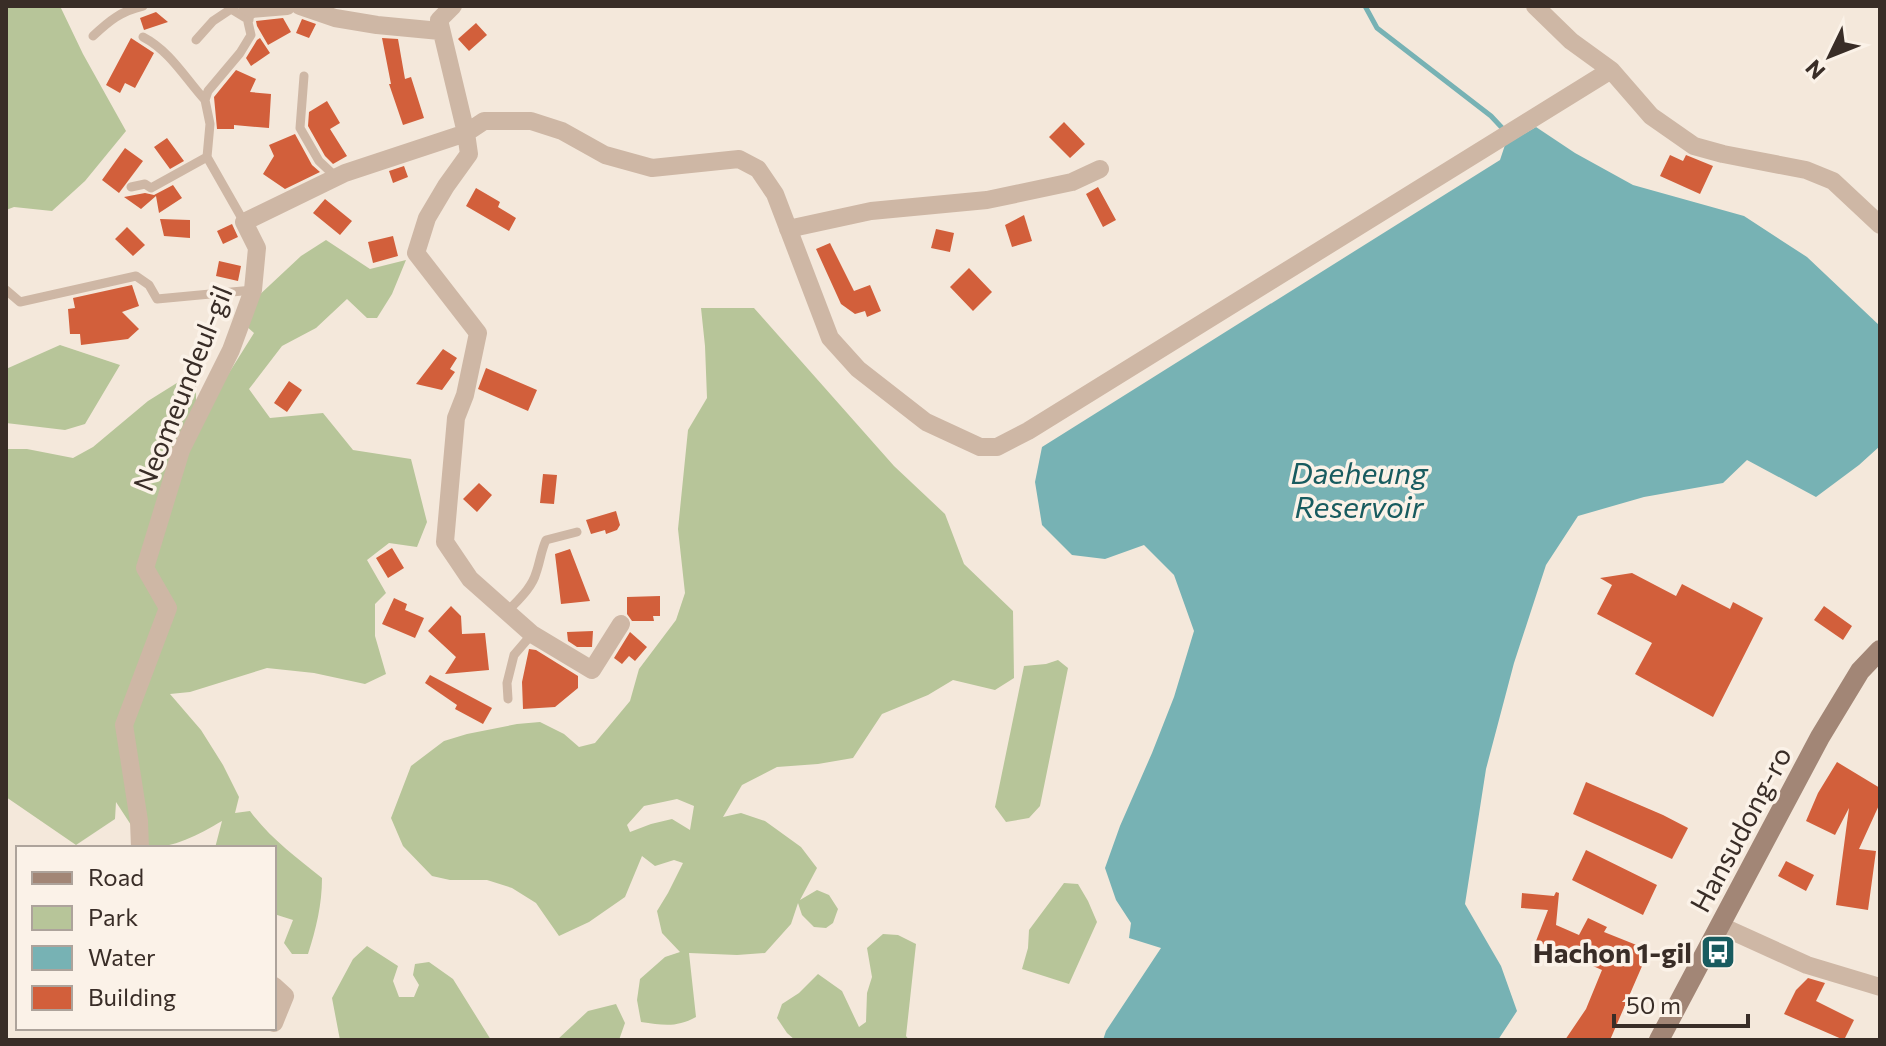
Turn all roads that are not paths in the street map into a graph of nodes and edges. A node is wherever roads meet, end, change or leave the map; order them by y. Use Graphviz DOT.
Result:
graph roads {
  1 [pos="143,6"];
  2 [pos="287,6"];
  3 [pos="300,6"];
  4 [pos="453,6"];
  5 [pos="1535,6"];
  6 [pos="249,12"];
  7 [pos="440,31"];
  8 [pos="93,36"];
  9 [pos="143,37"];
  10 [pos="196,40"];
  11 [pos="1611,70"];
  12 [pos="304,76"];
  13 [pos="205,100"];
  14 [pos="466,133"];
  15 [pos="207,157"];
  16 [pos="1100,169"];
  17 [pos="336,177"];
  18 [pos="131,187"];
  19 [pos="244,222"];
  20 [pos="1880,225"];
  21 [pos="788,229"];
  22 [pos="6,290"];
  23 [pos="253,290"];
  24 [pos="577,532"];
  25 [pos="507,612"];
  26 [pos="621,624"];
  27 [pos="532,634"];
  28 [pos="1880,650"];
  29 [pos="508,699"];
  30 [pos="140,846"];
  31 [pos="1721,926"];
  32 [pos="1880,987"];
  33 [pos="276,988"];
  34 [pos="276,1018"];
  35 [pos="1659,1040"];
  1 -- 8 [label="lane"];
  2 -- 6 [label="street"];
  3 -- 7 [label="street"];
  4 -- 7 [label="street"];
  5 -- 11 [label="street"];
  6 -- 10 [label="lane"];
  6 -- 13 [label="lane"];
  7 -- 14 [label="street"];
  9 -- 13 [label="lane"];
  11 -- 20 [label="street"];
  11 -- 21 [label="street"];
  12 -- 17 [label="lane"];
  13 -- 15 [label="lane"];
  14 -- 17 [label="street"];
  14 -- 21 [label="street"];
  14 -- 25 [label="street"];
  15 -- 18 [label="lane"];
  15 -- 19 [label="lane, Neomeundeul-gil"];
  16 -- 21 [label="street"];
  17 -- 19 [label="street"];
  19 -- 23 [label="street, Neomeundeul-gil"];
  22 -- 23 [label="lane"];
  23 -- 30 [label="street, Neomeundeul-gil"];
  24 -- 25 [label="lane"];
  25 -- 27 [label="street"];
  26 -- 27 [label="street"];
  27 -- 29 [label="lane"];
  28 -- 31 [label="street, Hansudong-ro"];
  31 -- 32 [label="street"];
  31 -- 35 [label="street, Hansudong-ro"];
  33 -- 34 [label="street"];
}
